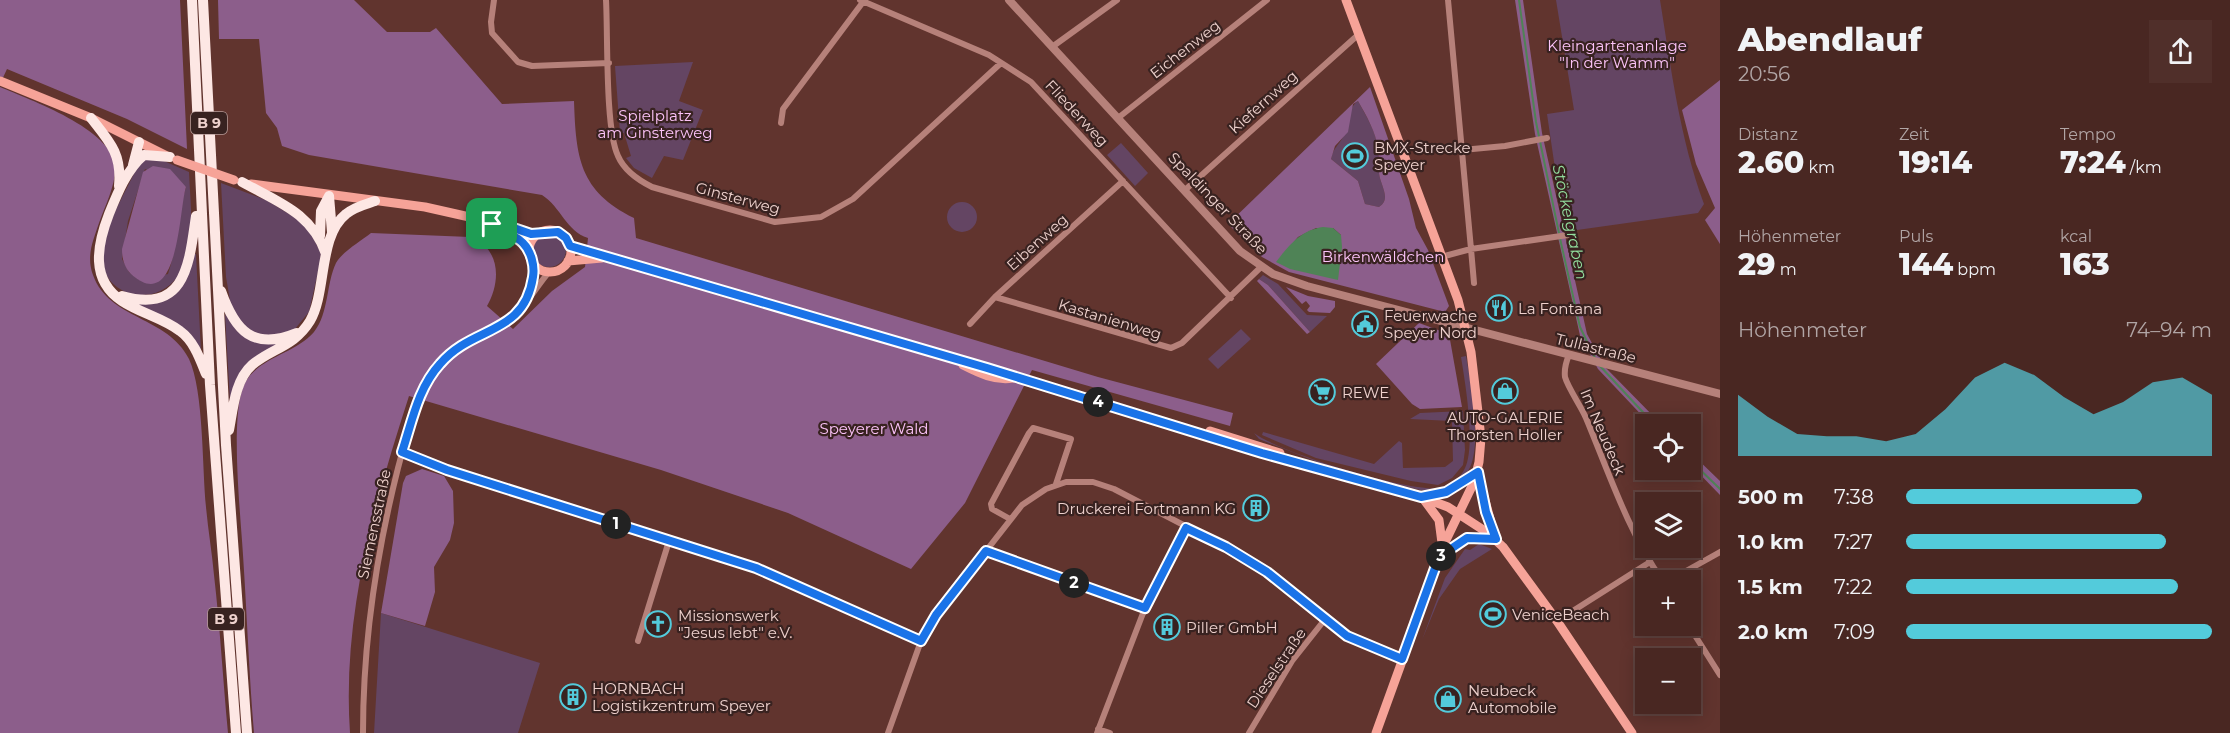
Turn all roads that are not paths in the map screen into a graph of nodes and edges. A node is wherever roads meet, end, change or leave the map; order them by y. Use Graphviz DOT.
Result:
graph roads {
  1 [pos="192,0"];
  2 [pos="203,0"];
  3 [pos="494,0"];
  4 [pos="606,0"];
  5 [pos="1009,0"];
  6 [pos="1117,0"];
  7 [pos="1267,0"];
  8 [pos="1346,0"];
  9 [pos="1448,0"];
  10 [pos="862,1"];
  11 [pos="1359,34"];
  12 [pos="1052,47"];
  13 [pos="609,63"];
  14 [pos="1001,63"];
  15 [pos="0,81"];
  16 [pos="91,118"];
  17 [pos="1118,118"];
  18 [pos="781,123"];
  19 [pos="1542,138"];
  20 [pos="139,142"];
  21 [pos="1462,150"];
  22 [pos="174,159"];
  23 [pos="125,170"];
  24 [pos="238,181"];
  25 [pos="1123,181"];
  26 [pos="1185,190"];
  27 [pos="200,192"];
  28 [pos="329,195"];
  29 [pos="375,201"];
  30 [pos="492,224"];
  31 [pos="540,233"];
  32 [pos="332,235"];
  33 [pos="1566,235"];
  34 [pos="320,236"];
  35 [pos="570,246"];
  36 [pos="1471,249"];
  37 [pos="529,251"];
  38 [pos="326,254"];
  39 [pos="1442,256"];
  40 [pos="568,261"];
  41 [pos="632,263"];
  42 [pos="534,264"];
  43 [pos="1261,267"];
  44 [pos="549,272"];
  45 [pos="217,277"];
  46 [pos="1474,283"];
  47 [pos="114,293"];
  48 [pos="995,297"];
  49 [pos="1231,298"];
  50 [pos="526,303"];
  51 [pos="970,324"];
  52 [pos="1466,328"];
  53 [pos="303,330"];
  54 [pos="1569,355"];
  55 [pos="210,385"];
  56 [pos="1720,394"];
  57 [pos="226,445"];
  58 [pos="402,452"];
  59 [pos="1478,472"];
  60 [pos="1056,484"];
  61 [pos="1421,497"];
  62 [pos="1459,513"];
  63 [pos="1010,519"];
  64 [pos="1186,528"];
  65 [pos="1496,539"];
  66 [pos="669,541"];
  67 [pos="986,551"];
  68 [pos="1720,552"];
  69 [pos="1439,557"];
  70 [pos="1650,562"];
  71 [pos="1655,570"];
  72 [pos="1688,570"];
  73 [pos="1145,608"];
  74 [pos="1326,618"];
  75 [pos="1557,621"];
  76 [pos="1695,636"];
  77 [pos="638,641"];
  78 [pos="921,641"];
  79 [pos="1402,659"];
  80 [pos="1720,675"];
  81 [pos="1098,731"];
  82 [pos="236,733"];
  83 [pos="247,733"];
  84 [pos="363,733"];
  85 [pos="888,733"];
  86 [pos="1110,733"];
  87 [pos="1249,733"];
  88 [pos="1376,733"];
  89 [pos="1632,733"];
  1 -- 27 [label="highway, B 9"];
  2 -- 45 [label="highway, B 9"];
  3 -- 13 [label="street"];
  4 -- 13 [label="street, Ginsterweg"];
  5 -- 12 [label="street, Spaldinger Straße"];
  6 -- 12 [label="street"];
  7 -- 17 [label="street, Eichenweg"];
  8 -- 11 [label="main road"];
  9 -- 21 [label="street"];
  10 -- 14 [label="street, Fliederweg"];
  10 -- 18 [label="street, Fliederweg"];
  11 -- 26 [label="street, Kiefernweg"];
  11 -- 39 [label="main road"];
  12 -- 17 [label="street, Spaldinger Straße"];
  13 -- 14 [label="street, Ginsterweg"];
  14 -- 25 [label="street, Fliederweg"];
  15 -- 16 [label="main road"];
  16 -- 20 [label="main road"];
  16 -- 23 [label="highway"];
  17 -- 26 [label="street, Spaldinger Straße"];
  19 -- 21 [label="street"];
  20 -- 22 [label="main road"];
  20 -- 23 [label="highway"];
  21 -- 36 [label="street"];
  22 -- 23 [label="highway"];
  22 -- 24 [label="main road, bridge"];
  23 -- 47 [label="highway"];
  24 -- 28 [label="main road"];
  24 -- 34 [label="highway"];
  25 -- 48 [label="street, Eibenweg"];
  25 -- 49 [label="street, Fliederweg"];
  26 -- 43 [label="street, Spaldinger Straße"];
  27 -- 47 [label="highway"];
  27 -- 55 [label="highway, B 9"];
  28 -- 29 [label="main road"];
  28 -- 32 [label="highway"];
  28 -- 34 [label="highway"];
  29 -- 30 [label="main road"];
  29 -- 32 [label="highway"];
  30 -- 31 [label="main road"];
  30 -- 37 [label="main road"];
  31 -- 35 [label="main road"];
  31 -- 37 [label="main road"];
  32 -- 38 [label="highway"];
  33 -- 36 [label="street"];
  34 -- 38 [label="highway"];
  35 -- 40 [label="main road"];
  35 -- 41 [label="main road"];
  36 -- 39 [label="street"];
  36 -- 46 [label="street"];
  37 -- 42 [label="main road"];
  38 -- 53 [label="highway"];
  39 -- 52 [label="main road"];
  40 -- 41 [label="main road"];
  40 -- 44 [label="main road"];
  41 -- 61 [label="main road"];
  42 -- 44 [label="main road"];
  42 -- 50 [label="street"];
  43 -- 49 [label="street, Kastanienweg"];
  43 -- 52 [label="street, Spaldinger Straße"];
  44 -- 50 [label="street, Siemensstraße"];
  45 -- 53 [label="highway"];
  45 -- 57 [label="highway, B 9"];
  47 -- 55 [label="highway"];
  48 -- 49 [label="street, Kastanienweg"];
  48 -- 51 [label="street, Eibenweg"];
  50 -- 58 [label="street, Siemensstraße"];
  52 -- 54 [label="street, Tullastraße"];
  52 -- 59 [label="main road"];
  53 -- 57 [label="highway"];
  54 -- 56 [label="street, Tullastraße"];
  54 -- 70 [label="street, Im Neudeck"];
  55 -- 82 [label="highway, B 9"];
  57 -- 83 [label="highway, B 9"];
  58 -- 66 [label="street"];
  58 -- 84 [label="street, Siemensstraße"];
  59 -- 61 [label="main road"];
  59 -- 62 [label="main road"];
  59 -- 65 [label="main road"];
  60 -- 63 [label="street"];
  60 -- 63 [label="street"];
  60 -- 64 [label="street"];
  61 -- 62 [label="main road"];
  61 -- 69 [label="main road"];
  62 -- 65 [label="main road"];
  62 -- 69 [label="main road"];
  63 -- 67 [label="street"];
  64 -- 73 [label="street"];
  64 -- 74 [label="street"];
  65 -- 69 [label="main road"];
  65 -- 75 [label="main road"];
  66 -- 77 [label="street"];
  66 -- 78 [label="street"];
  67 -- 73 [label="street"];
  67 -- 78 [label="street"];
  68 -- 72 [label="street"];
  69 -- 79 [label="main road"];
  70 -- 71 [label="street, Im Neudeck"];
  70 -- 75 [label="street"];
  73 -- 81 [label="street"];
  74 -- 79 [label="street"];
  74 -- 87 [label="street, Dieselstraße"];
  75 -- 89 [label="main road"];
  76 -- 80 [label="street"];
  78 -- 85 [label="street"];
  79 -- 88 [label="main road"];
  81 -- 86 [label="street"];
}
